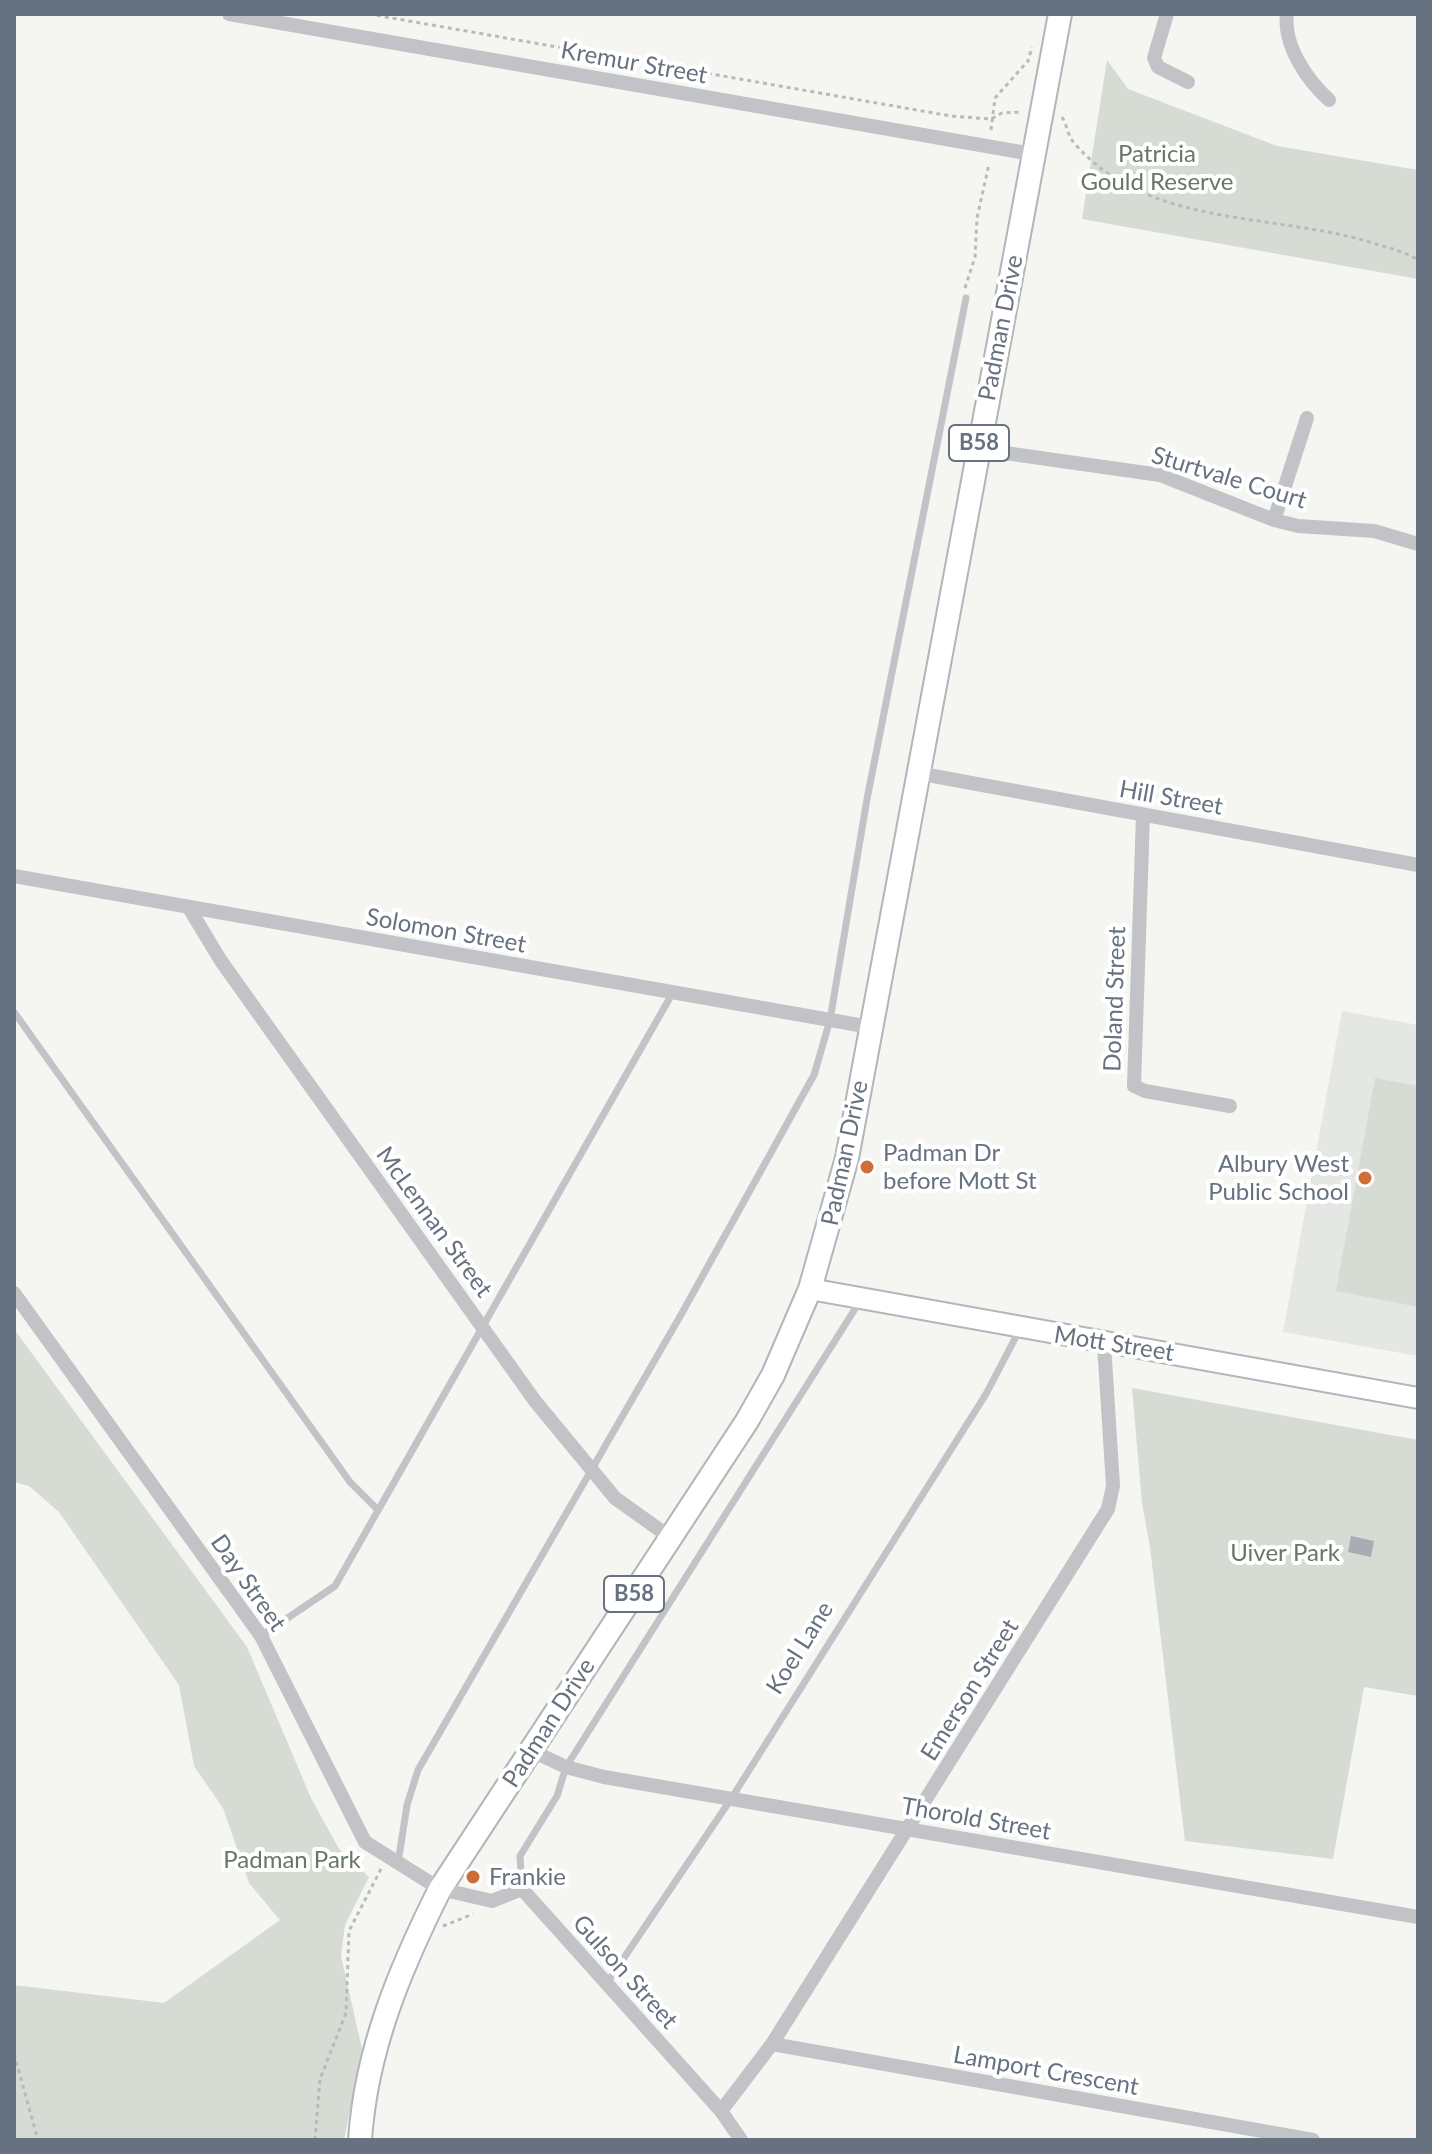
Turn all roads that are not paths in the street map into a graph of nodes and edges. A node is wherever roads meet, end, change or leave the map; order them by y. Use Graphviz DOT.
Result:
graph roads {
  1 [pos="229,14"];
  2 [pos="1060,14"];
  3 [pos="1167,14"];
  4 [pos="1287,14"];
  5 [pos="1188,82"];
  6 [pos="1329,100"];
  7 [pos="1032,154"];
  8 [pos="966,298"];
  9 [pos="1307,418"];
  10 [pos="977,449"];
  11 [pos="1274,520"];
  12 [pos="1418,544"];
  13 [pos="917,773"];
  14 [pos="1143,815"];
  15 [pos="1418,865"];
  16 [pos="14,876"];
  17 [pos="189,908"];
  18 [pos="672,994"];
  19 [pos="14,1012"];
  20 [pos="830,1020"];
  21 [pos="870,1027"];
  22 [pos="1230,1106"];
  23 [pos="810,1289"];
  24 [pos="14,1293"];
  25 [pos="860,1301"];
  26 [pos="483,1328"];
  27 [pos="1020,1329"];
  28 [pos="1104,1344"];
  29 [pos="1418,1398"];
  30 [pos="590,1471"];
  31 [pos="377,1509"];
  32 [pos="671,1538"];
  33 [pos="261,1636"];
  34 [pos="530,1750"];
  35 [pos="566,1767"];
  36 [pos="731,1799"];
  37 [pos="907,1830"];
  38 [pos="392,1861"];
  39 [pos="440,1889"];
  40 [pos="522,1889"];
  41 [pos="1418,1917"];
  42 [pos="607,1984"];
  43 [pos="772,2044"];
  44 [pos="721,2111"];
  45 [pos="360,2140"];
  46 [pos="741,2140"];
  47 [pos="1313,2140"];
  1 -- 7 [label="street, Kremur Street"];
  2 -- 7 [label="main road, Padman Drive / B58"];
  3 -- 5 [label="street"];
  4 -- 6 [label="street"];
  7 -- 10 [label="main road, Padman Drive / B58"];
  8 -- 20 [label="lane"];
  9 -- 11 [label="street"];
  10 -- 11 [label="street, Sturtvale Court"];
  10 -- 13 [label="main road, Padman Drive / B58"];
  11 -- 12 [label="street, Sturtvale Court"];
  13 -- 14 [label="street, Hill Street"];
  13 -- 21 [label="main road, Padman Drive / B58"];
  14 -- 15 [label="street, Hill Street"];
  14 -- 22 [label="street, Doland Street"];
  16 -- 17 [label="street, Solomon Street"];
  17 -- 18 [label="street, Solomon Street"];
  17 -- 26 [label="street, McLennan Street"];
  18 -- 20 [label="street, Solomon Street"];
  18 -- 26 [label="lane"];
  19 -- 31 [label="lane"];
  20 -- 21 [label="street, Solomon Street"];
  20 -- 30 [label="lane"];
  21 -- 23 [label="main road, Padman Drive / B58"];
  23 -- 25 [label="street, Mott Street"];
  23 -- 32 [label="main road, Padman Drive / B58"];
  24 -- 33 [label="street, Day Street"];
  25 -- 27 [label="street, Mott Street"];
  25 -- 35 [label="lane"];
  26 -- 30 [label="street, McLennan Street"];
  26 -- 31 [label="lane"];
  27 -- 28 [label="street, Mott Street"];
  27 -- 36 [label="lane, Koel Lane"];
  28 -- 29 [label="street, Mott Street"];
  28 -- 37 [label="street, Emerson Street"];
  30 -- 32 [label="street, McLennan Street"];
  30 -- 38 [label="lane"];
  31 -- 33 [label="lane"];
  32 -- 34 [label="main road, Padman Drive / B58"];
  33 -- 38 [label="street, Day Street"];
  34 -- 35 [label="street, Thorold Street"];
  34 -- 39 [label="main road, Padman Drive / B58"];
  35 -- 36 [label="street, Thorold Street"];
  35 -- 40 [label="lane"];
  36 -- 37 [label="street, Thorold Street"];
  36 -- 42 [label="lane, Koel Lane"];
  37 -- 41 [label="street, Thorold Street"];
  37 -- 43 [label="street, Emerson Street"];
  38 -- 39 [label="street, Day Street"];
  39 -- 40 [label="street"];
  39 -- 45 [label="main road, Padman Drive / B58"];
  40 -- 42 [label="street, Gulson Street"];
  42 -- 44 [label="street, Gulson Street"];
  43 -- 44 [label="street, Emerson Street"];
  43 -- 47 [label="street, Lamport Crescent"];
  44 -- 46 [label="street, Gulson Street"];
}
